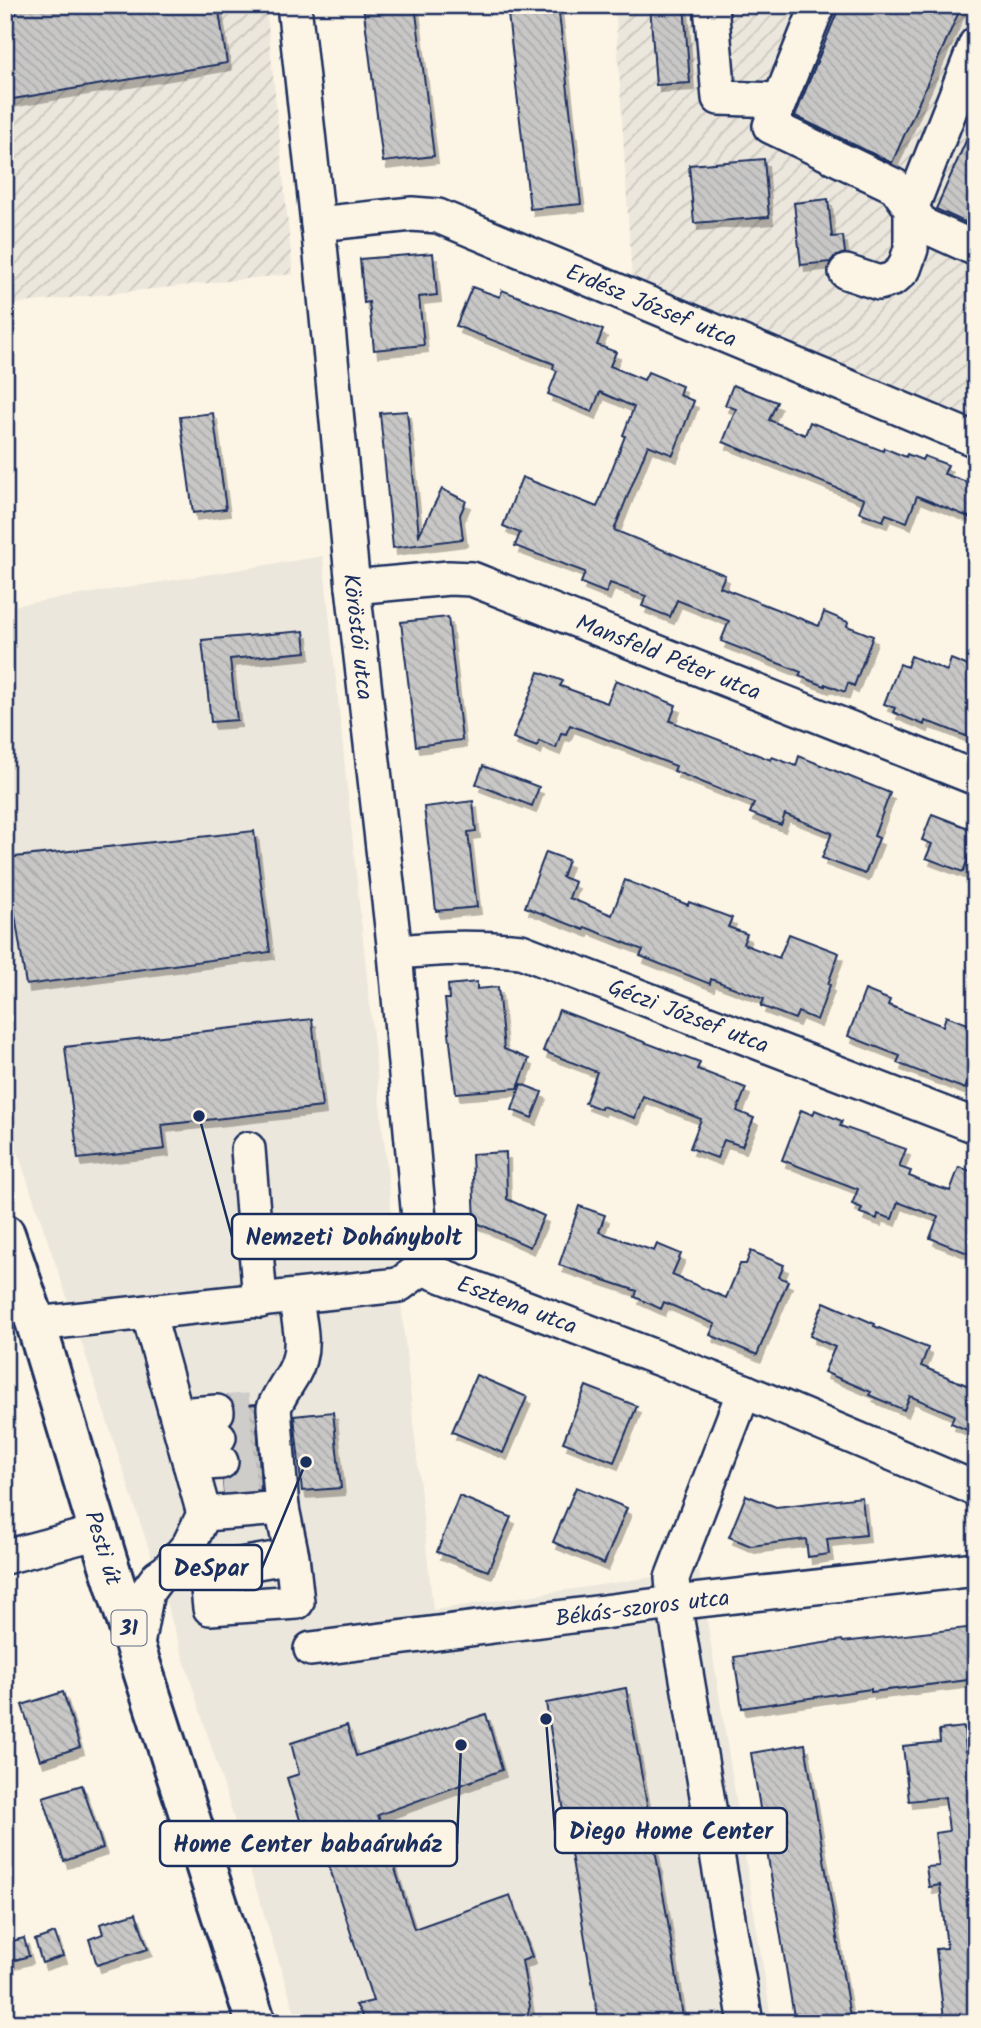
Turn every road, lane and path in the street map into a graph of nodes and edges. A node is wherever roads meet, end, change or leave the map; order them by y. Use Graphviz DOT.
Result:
graph roads {
  1 [pos="294,5"];
  2 [pos="712,5"];
  3 [pos="818,5"];
  4 [pos="976,44"];
  5 [pos="780,100"];
  6 [pos="911,209"];
  7 [pos="318,224"];
  8 [pos="976,249"];
  9 [pos="846,272"];
  10 [pos="976,440"];
  11 [pos="353,587"];
  12 [pos="976,778"];
  13 [pos="395,953"];
  14 [pos="976,1126"];
  15 [pos="248,1149"];
  16 [pos="5,1234"];
  17 [pos="422,1268"];
  18 [pos="295,1298"];
  19 [pos="260,1301"];
  20 [pos="148,1312"];
  21 [pos="36,1324"];
  22 [pos="744,1391"];
  23 [pos="270,1453"];
  24 [pos="204,1458"];
  25 [pos="976,1489"];
  26 [pos="99,1532"];
  27 [pos="5,1557"];
  28 [pos="259,1562"];
  29 [pos="976,1569"];
  30 [pos="674,1603"];
  31 [pos="311,1649"];
  32 [pos="136,1650"];
  33 [pos="256,2023"];
  34 [pos="746,2023"];
  1 -- 7 [label="street, Köröstói utca"];
  2 -- 5 [label="street"];
  3 -- 5 [label="street"];
  4 -- 6 [label="street"];
  5 -- 6 [label="street"];
  6 -- 8 [label="street"];
  6 -- 9 [label="street"];
  7 -- 10 [label="street, Erdész József utca"];
  7 -- 11 [label="street, Köröstói utca"];
  11 -- 12 [label="street, Mansfeld Péter utca"];
  11 -- 13 [label="street, Köröstói utca"];
  13 -- 14 [label="street, Géczi József utca"];
  13 -- 17 [label="street, Köröstói utca"];
  15 -- 19 [label="street"];
  16 -- 21 [label="main road, Pesti út / 31"];
  17 -- 18 [label="street"];
  17 -- 22 [label="street, Esztena utca"];
  18 -- 19 [label="street"];
  18 -- 23 [label="street"];
  19 -- 20 [label="street"];
  20 -- 21 [label="street"];
  20 -- 24 [label="street"];
  21 -- 26 [label="main road, Pesti út / 31"];
  22 -- 25 [label="street, Esztena utca"];
  22 -- 30 [label="street"];
  23 -- 24 [label="street"];
  23 -- 28 [label="street"];
  24 -- 32 [label="street"];
  26 -- 27 [label="street"];
  26 -- 32 [label="main road, Pesti út / 31"];
  28 -- 28 [label="street"];
  29 -- 30 [label="street, Békás-szoros utca"];
  30 -- 31 [label="street, Békás-szoros utca"];
  30 -- 34 [label="street"];
  32 -- 33 [label="main road, Pesti út / 31"];
}
